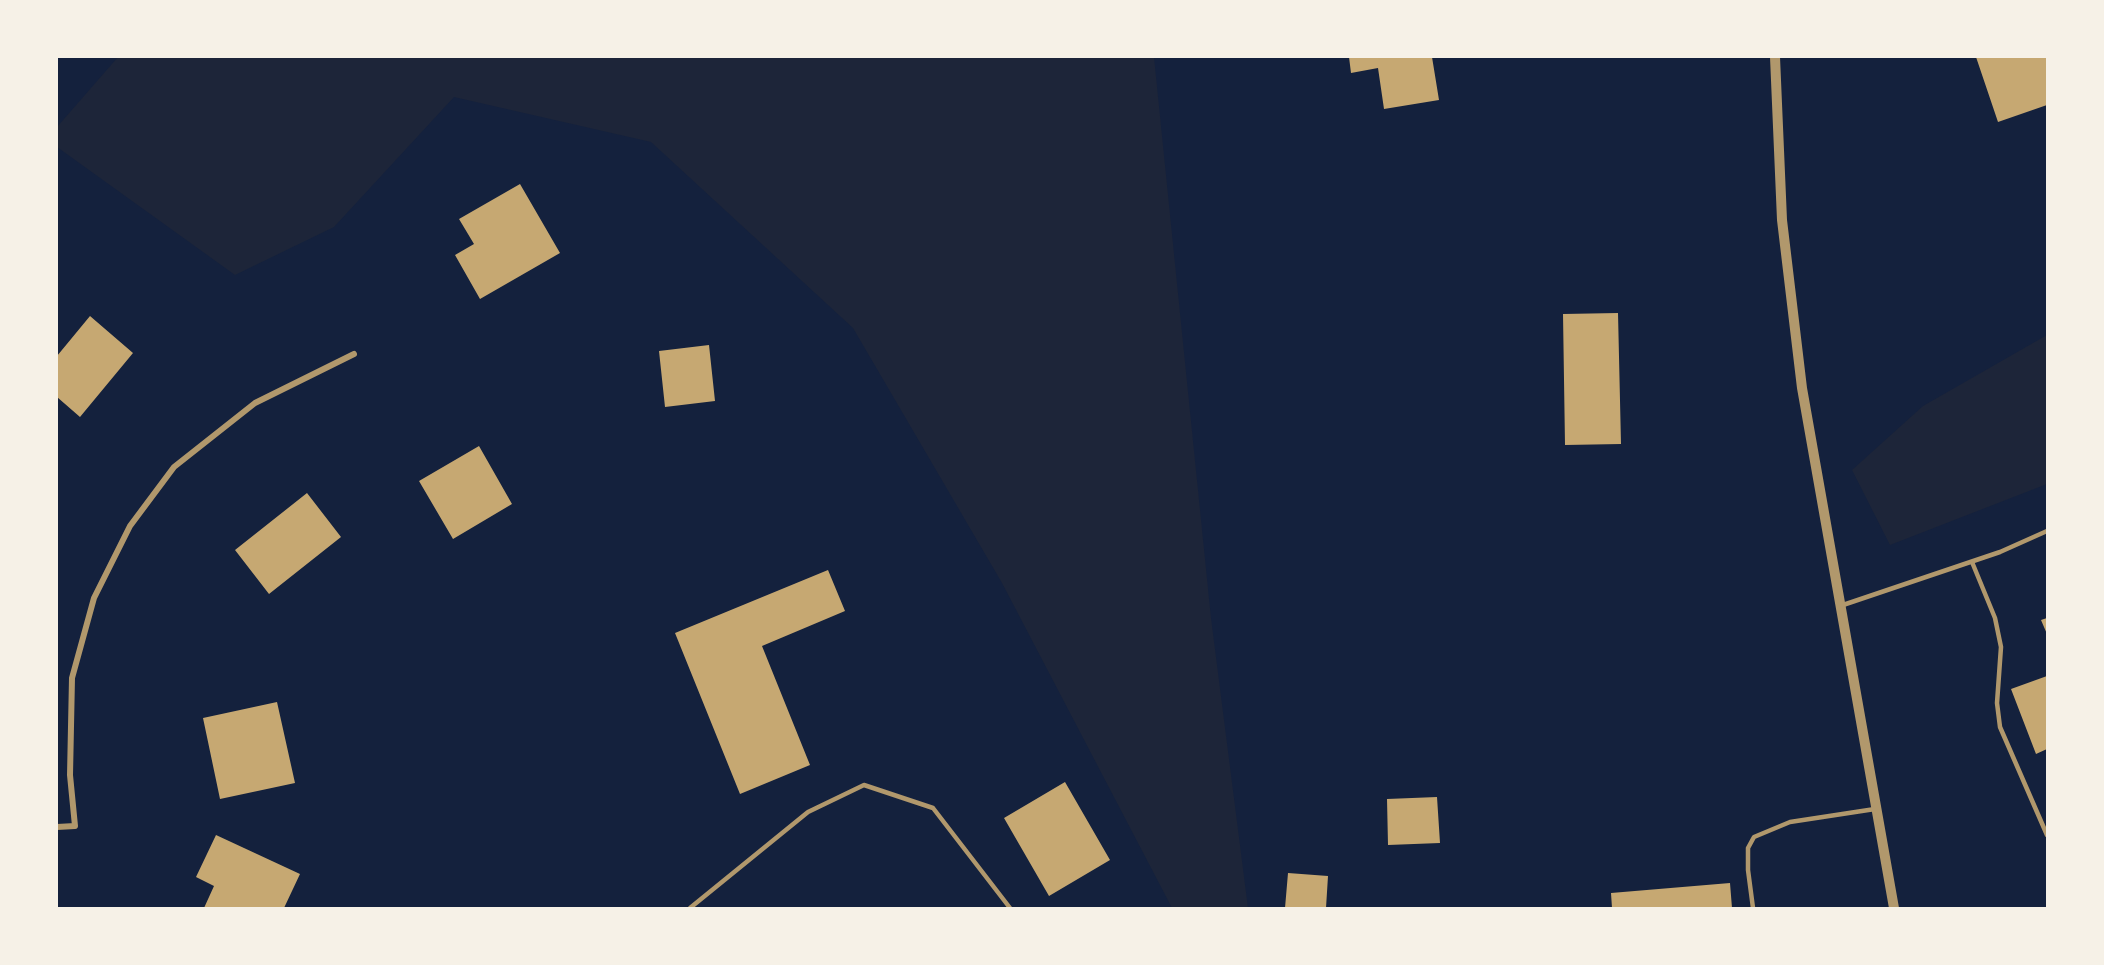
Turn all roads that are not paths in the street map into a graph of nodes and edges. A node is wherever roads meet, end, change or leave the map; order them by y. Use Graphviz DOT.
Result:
graph roads {
  1 [pos="1775,57"];
  2 [pos="354,354"];
  3 [pos="2047,531"];
  4 [pos="1972,562"];
  5 [pos="1840,606"];
  6 [pos="1878,809"];
  7 [pos="57,826"];
  8 [pos="2047,835"];
  9 [pos="690,908"];
  10 [pos="1010,908"];
  11 [pos="1753,908"];
  12 [pos="1894,908"];
  1 -- 5 [label="street"];
  2 -- 7 [label="street"];
  3 -- 4 [label="lane"];
  4 -- 5 [label="lane"];
  4 -- 8 [label="lane"];
  5 -- 6 [label="street"];
  6 -- 11 [label="lane"];
  6 -- 12 [label="street"];
  9 -- 10 [label="lane"];
}
